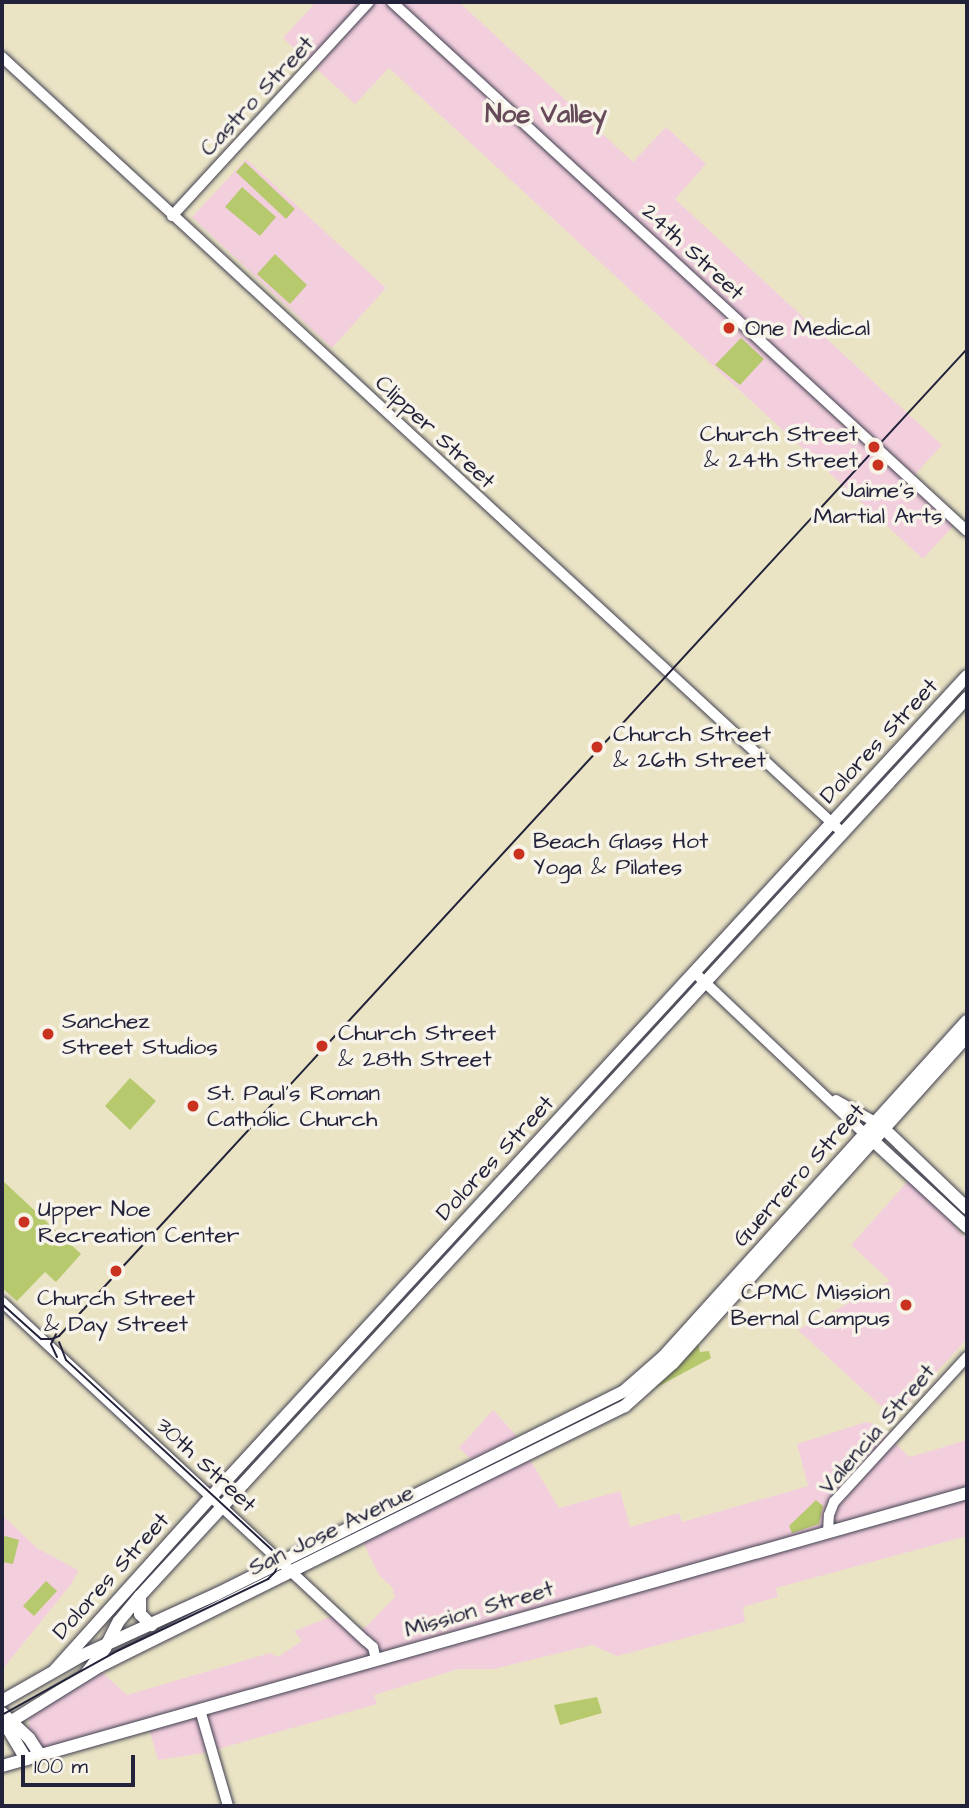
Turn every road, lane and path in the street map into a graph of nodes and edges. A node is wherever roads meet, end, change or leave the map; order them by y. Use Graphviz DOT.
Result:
graph roads {
  1 [pos="369,2"];
  2 [pos="392,2"];
  3 [pos="2,57"];
  4 [pos="172,216"];
  5 [pos="967,531"];
  6 [pos="967,676"];
  7 [pos="967,698"];
  8 [pos="832,823"];
  9 [pos="842,833"];
  10 [pos="694,972"];
  11 [pos="705,983"];
  12 [pos="967,1021"];
  13 [pos="967,1036"];
  14 [pos="828,1096"];
  15 [pos="879,1125"];
  16 [pos="869,1137"];
  17 [pos="967,1208"];
  18 [pos="967,1227"];
  19 [pos="2,1303"];
  20 [pos="967,1357"];
  21 [pos="668,1360"];
  22 [pos="967,1493"];
  23 [pos="211,1496"];
  24 [pos="223,1507"];
  25 [pos="829,1522"];
  26 [pos="283,1562"];
  27 [pos="147,1567"];
  28 [pos="293,1572"];
  29 [pos="158,1578"];
  30 [pos="140,1596"];
  31 [pos="151,1625"];
  32 [pos="107,1644"];
  33 [pos="376,1660"];
  34 [pos="55,1670"];
  35 [pos="85,1675"];
  36 [pos="2,1701"];
  37 [pos="34,1706"];
  38 [pos="200,1710"];
  39 [pos="4,1721"];
  40 [pos="29,1738"];
  41 [pos="40,1755"];
  42 [pos="26,1759"];
  43 [pos="2,1766"];
  44 [pos="228,1806"];
  1 -- 4 [label="street, Castro Street"];
  2 -- 5 [label="street, 24th Street"];
  3 -- 4 [label="street, Clipper Street"];
  4 -- 8 [label="street, Clipper Street"];
  6 -- 8 [label="main road, Dolores Street"];
  7 -- 9 [label="main road, Dolores Street"];
  8 -- 9 [label="street, Clipper Street"];
  8 -- 10 [label="main road, Dolores Street"];
  9 -- 11 [label="main road, Dolores Street"];
  10 -- 11 [label="street"];
  10 -- 23 [label="main road, Dolores Street"];
  11 -- 14 [label="street"];
  11 -- 24 [label="main road, Dolores Street"];
  12 -- 15 [label="main road, Guerrero Street"];
  13 -- 15 [label="main road, Guerrero Street"];
  14 -- 15 [label="street"];
  14 -- 16 [label="street"];
  15 -- 16 [label="main road, Guerrero Street"];
  15 -- 17 [label="main road"];
  16 -- 18 [label="main road"];
  16 -- 21 [label="main road, Guerrero Street"];
  19 -- 23 [label="street, 30th Street"];
  20 -- 25 [label="street, Valencia Street"];
  21 -- 26 [label="main road, San Jose Avenue"];
  21 -- 28 [label="main road, San Jose Avenue"];
  22 -- 25 [label="main road, Mission Street"];
  23 -- 24 [label="street, 30th Street"];
  23 -- 27 [label="main road, Dolores Street"];
  24 -- 26 [label="street, 30th Street"];
  24 -- 29 [label="main road, Dolores Street"];
  25 -- 33 [label="main road, Mission Street"];
  26 -- 28 [label="street, 30th Street"];
  26 -- 31 [label="main road, San Jose Avenue"];
  27 -- 29 [label="main road"];
  27 -- 34 [label="main road, Dolores Street"];
  28 -- 33 [label="street, 30th Street"];
  28 -- 35 [label="main road, San Jose Avenue"];
  29 -- 30 [label="main road, Dolores Street"];
  30 -- 31 [label="main road"];
  30 -- 32 [label="main road, Dolores Street"];
  31 -- 32 [label="main road, San Jose Avenue"];
  32 -- 34 [label="main road, San Jose Avenue"];
  32 -- 35 [label="main road, Dolores Street"];
  33 -- 38 [label="main road, Mission Street"];
  34 -- 36 [label="main road, San Jose Avenue"];
  35 -- 37 [label="main road, San Jose Avenue"];
  37 -- 39 [label="main road, San Jose Avenue"];
  37 -- 40 [label="main road"];
  38 -- 41 [label="main road, Mission Street"];
  38 -- 44 [label="street"];
  39 -- 40 [label="main road"];
  39 -- 42 [label="main road"];
  40 -- 41 [label="main road"];
  41 -- 42 [label="main road, Mission Street"];
  42 -- 43 [label="main road, Mission Street"];
}
